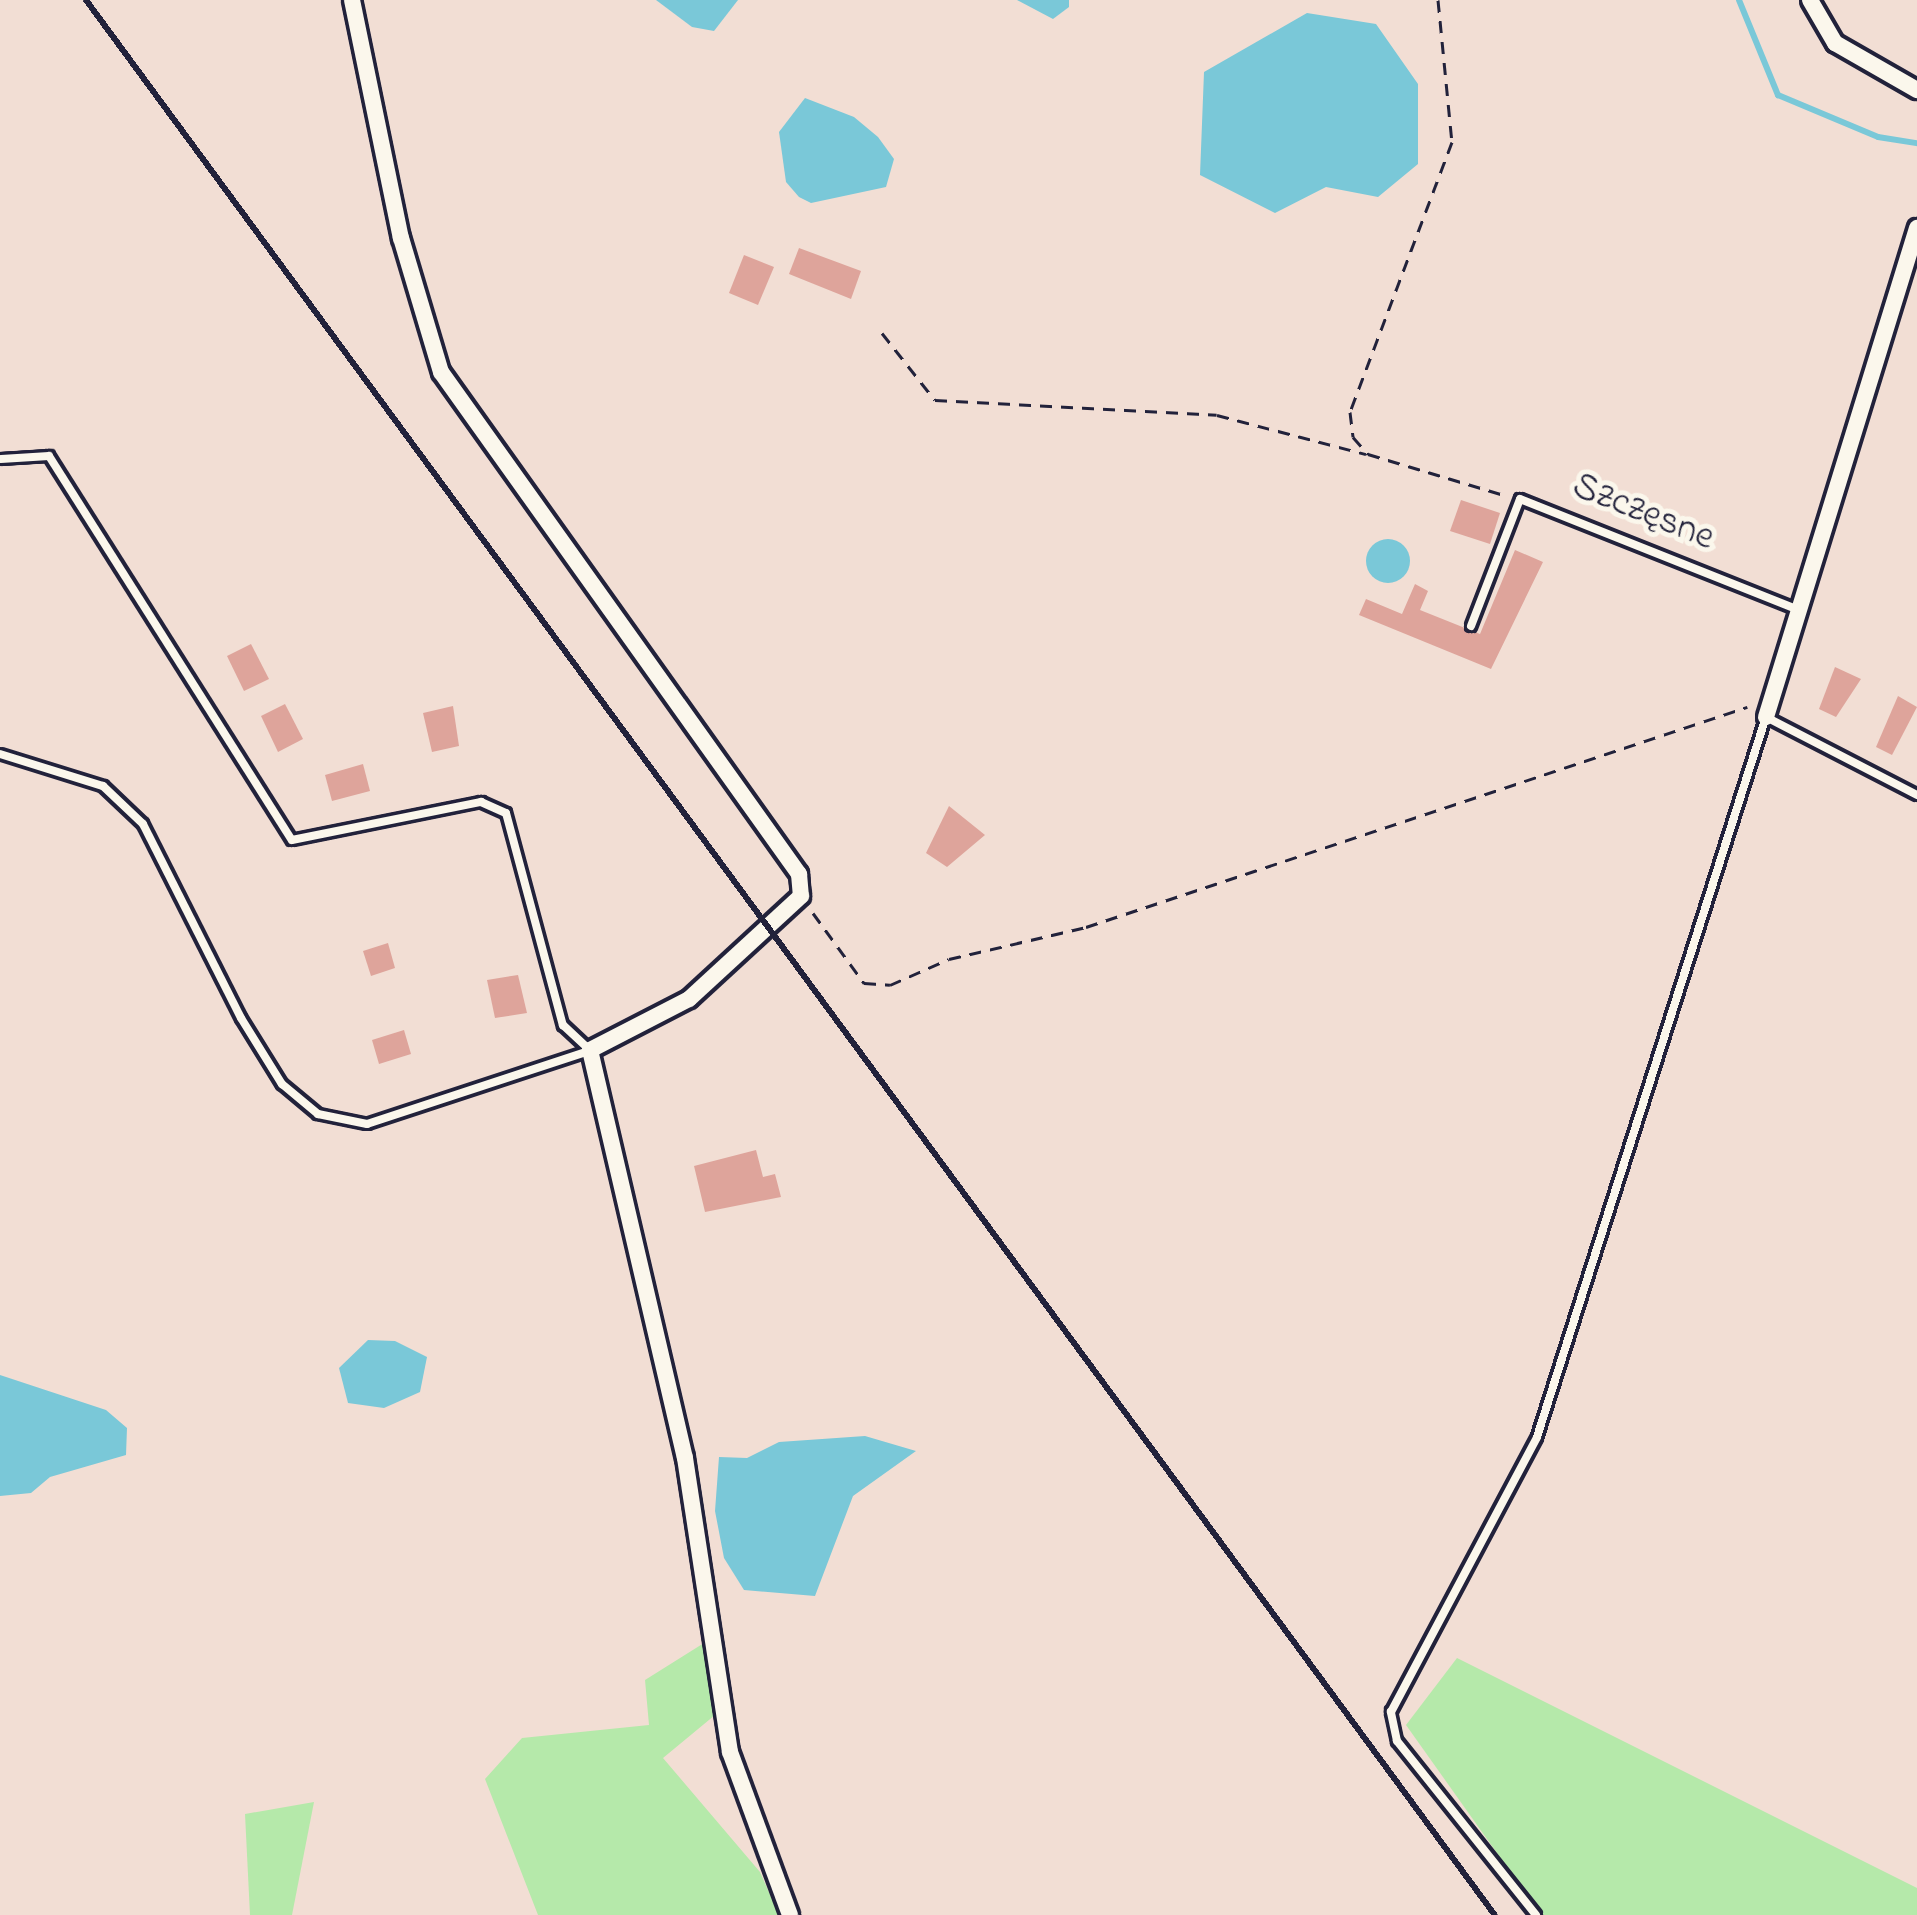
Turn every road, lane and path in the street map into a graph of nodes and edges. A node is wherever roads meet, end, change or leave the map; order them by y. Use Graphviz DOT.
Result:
graph roads {
  1 [pos="352,0"];
  2 [pos="1438,0"];
  3 [pos="1810,0"];
  4 [pos="1917,90"];
  5 [pos="1917,228"];
  6 [pos="882,333"];
  7 [pos="1368,454"];
  8 [pos="0,459"];
  9 [pos="1520,499"];
  10 [pos="1801,611"];
  11 [pos="1471,626"];
  12 [pos="1766,717"];
  13 [pos="0,754"];
  14 [pos="1917,795"];
  15 [pos="801,896"];
  16 [pos="590,1050"];
  17 [pos="790,1915"];
  18 [pos="1536,1915"];
  1 -- 15 [label="street"];
  2 -- 7 [label="path"];
  3 -- 4 [label="street"];
  5 -- 10 [label="street"];
  6 -- 7 [label="path"];
  7 -- 9 [label="path"];
  8 -- 16 [label="lane"];
  9 -- 10 [label="lane, Szczęsne"];
  9 -- 11 [label="lane, Szczęsne"];
  10 -- 12 [label="street"];
  12 -- 14 [label="lane"];
  12 -- 15 [label="path"];
  12 -- 18 [label="lane"];
  13 -- 16 [label="lane"];
  15 -- 16 [label="street"];
  16 -- 17 [label="street"];
}
